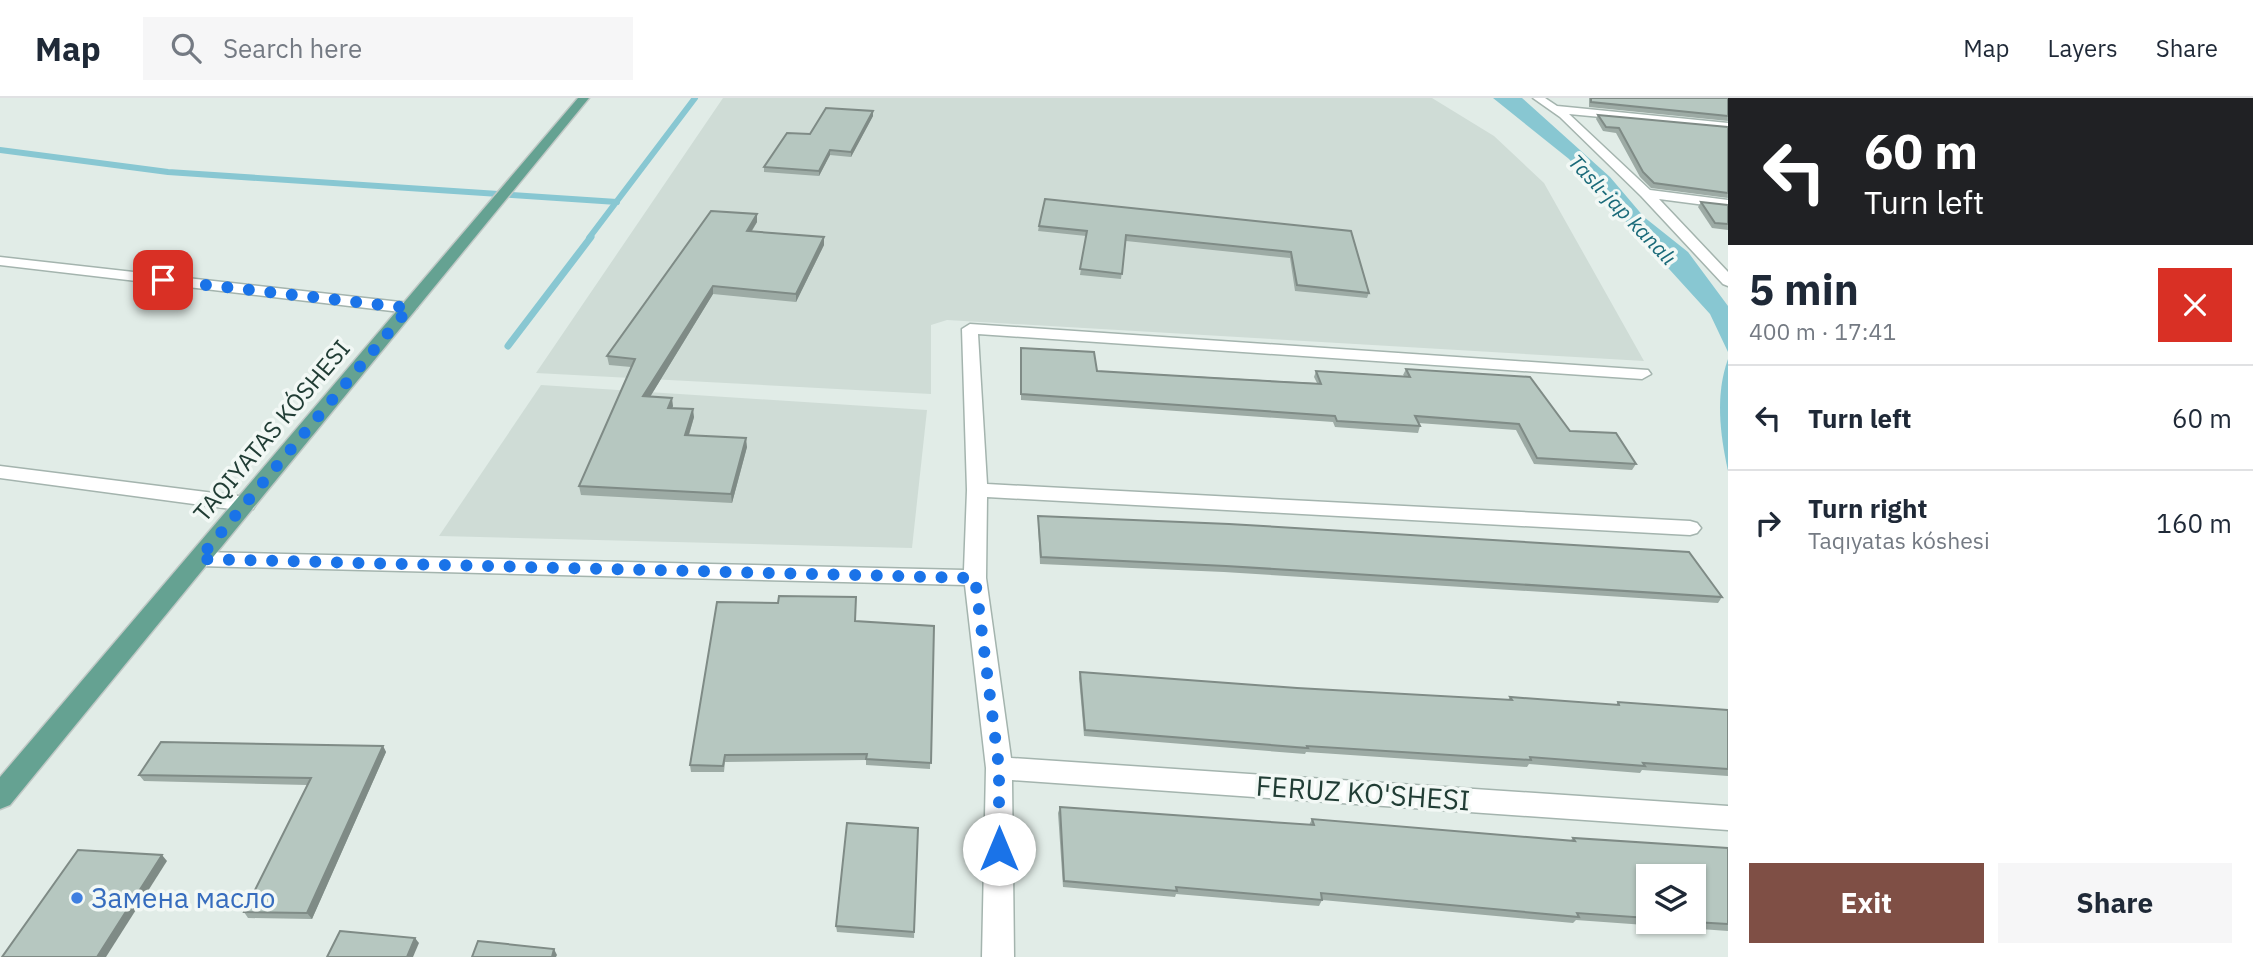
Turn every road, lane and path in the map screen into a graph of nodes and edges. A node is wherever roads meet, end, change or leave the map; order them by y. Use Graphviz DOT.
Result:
graph roads {
  1 [pos="584,98"];
  2 [pos="1538,98"];
  3 [pos="1556,109"];
  4 [pos="1728,126"];
  5 [pos="1646,193"];
  6 [pos="1728,204"];
  7 [pos="0,261"];
  8 [pos="1728,281"];
  9 [pos="409,308"];
  10 [pos="1642,374"];
  11 [pos="0,472"];
  12 [pos="977,490"];
  13 [pos="246,503"];
  14 [pos="1690,528"];
  15 [pos="199,559"];
  16 [pos="975,578"];
  17 [pos="999,768"];
  18 [pos="0,797"];
  19 [pos="1728,818"];
  20 [pos="998,957"];
  1 -- 9 [label="main road"];
  2 -- 3 [label="street"];
  3 -- 4 [label="street"];
  3 -- 5 [label="street"];
  5 -- 6 [label="street"];
  5 -- 8 [label="street"];
  7 -- 9 [label="street"];
  9 -- 13 [label="main road"];
  10 -- 12 [label="street"];
  11 -- 13 [label="street"];
  12 -- 14 [label="street"];
  12 -- 16 [label="street"];
  13 -- 15 [label="main road"];
  15 -- 16 [label="street"];
  15 -- 18 [label="main road"];
  16 -- 17 [label="street"];
  17 -- 19 [label="street, FERUZ KO'SHESI"];
  17 -- 20 [label="street"];
}
